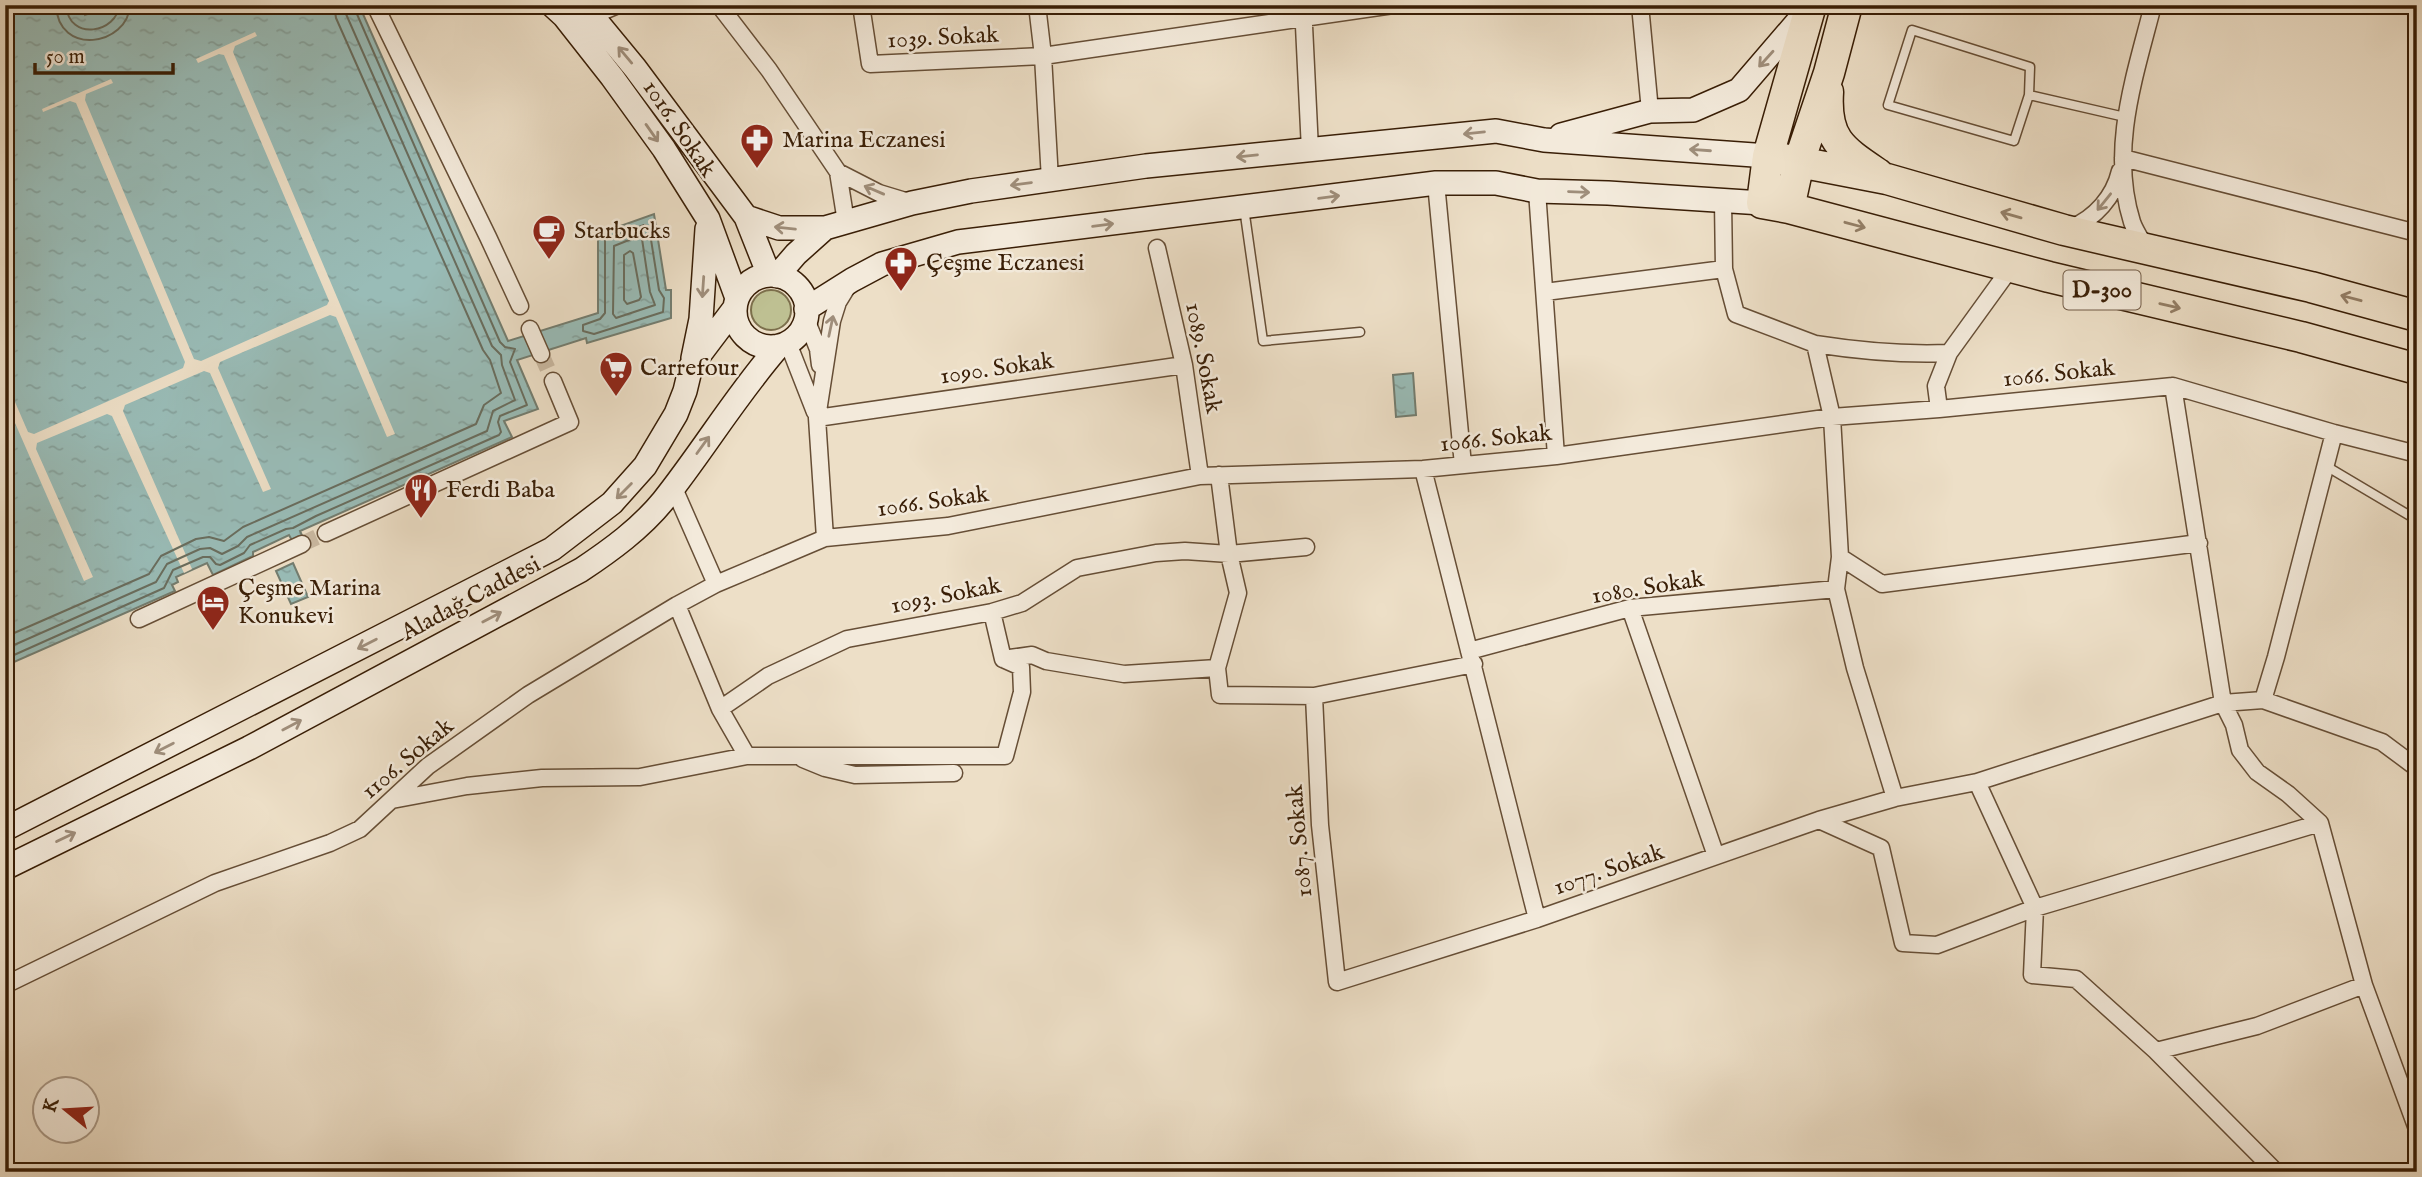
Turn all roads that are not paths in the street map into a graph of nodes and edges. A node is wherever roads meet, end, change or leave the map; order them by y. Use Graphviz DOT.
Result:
graph roads {
  1 [pos="375,5"];
  2 [pos="552,5"];
  3 [pos="618,5"];
  4 [pos="719,5"];
  5 [pos="860,5"];
  6 [pos="1037,5"];
  7 [pos="1393,5"];
  8 [pos="1640,5"];
  9 [pos="1847,5"];
  10 [pos="2153,5"];
  11 [pos="1811,6"];
  12 [pos="587,11"];
  13 [pos="1304,12"];
  14 [pos="1043,56"];
  15 [pos="1829,73"];
  16 [pos="2029,95"];
  17 [pos="1650,111"];
  18 [pos="2125,117"];
  19 [pos="1544,140"];
  20 [pos="1310,149"];
  21 [pos="1768,156"];
  22 [pos="2123,158"];
  23 [pos="1799,162"];
  24 [pos="838,172"];
  25 [pos="1050,180"];
  26 [pos="1887,180"];
  27 [pos="1436,183"];
  28 [pos="1536,191"];
  29 [pos="1723,201"];
  30 [pos="912,203"];
  31 [pos="1775,206"];
  32 [pos="1244,208"];
  33 [pos="746,217"];
  34 [pos="708,219"];
  35 [pos="836,225"];
  36 [pos="2064,230"];
  37 [pos="2417,233"];
  38 [pos="1157,248"];
  39 [pos="2147,250"];
  40 [pos="2012,267"];
  41 [pos="1724,269"];
  42 [pos="773,275"];
  43 [pos="852,280"];
  44 [pos="1545,292"];
  45 [pos="736,304"];
  46 [pos="520,306"];
  47 [pos="806,314"];
  48 [pos="2417,316"];
  49 [pos="530,329"];
  50 [pos="1360,332"];
  51 [pos="1815,344"];
  52 [pos="784,345"];
  53 [pos="1948,353"];
  54 [pos="541,354"];
  55 [pos="1184,365"];
  56 [pos="691,366"];
  57 [pos="2417,369"];
  58 [pos="822,378"];
  59 [pos="553,381"];
  60 [pos="2173,386"];
  61 [pos="1939,409"];
  62 [pos="1832,417"];
  63 [pos="817,418"];
  64 [pos="2334,433"];
  65 [pos="2417,454"];
  66 [pos="1556,456"];
  67 [pos="1463,465"];
  68 [pos="2326,466"];
  69 [pos="1423,469"];
  70 [pos="1219,475"];
  71 [pos="1200,477"];
  72 [pos="673,486"];
  73 [pos="2417,520"];
  74 [pos="326,533"];
  75 [pos="825,538"];
  76 [pos="2199,542"];
  77 [pos="302,544"];
  78 [pos="1306,547"];
  79 [pos="1229,554"];
  80 [pos="1840,557"];
  81 [pos="716,584"];
  82 [pos="1836,589"];
  83 [pos="677,605"];
  84 [pos="1630,608"];
  85 [pos="992,611"];
  86 [pos="139,618"];
  87 [pos="1472,658"];
  88 [pos="1003,659"];
  89 [pos="1217,668"];
  90 [pos="1314,696"];
  91 [pos="2263,700"];
  92 [pos="2223,703"];
  93 [pos="246,706"];
  94 [pos="720,709"];
  95 [pos="261,741"];
  96 [pos="747,756"];
  97 [pos="794,756"];
  98 [pos="2417,768"];
  99 [pos="954,773"];
  100 [pos="1977,782"];
  101 [pos="1895,798"];
  102 [pos="392,800"];
  103 [pos="1819,820"];
  104 [pos="2320,823"];
  105 [pos="5,829"];
  106 [pos="1716,856"];
  107 [pos="5,868"];
  108 [pos="2035,908"];
  109 [pos="1537,919"];
  110 [pos="1337,982"];
  111 [pos="5,985"];
  112 [pos="2364,985"];
  113 [pos="2156,1051"];
  114 [pos="2417,1129"];
  115 [pos="2276,1172"];
  1 -- 46 [label="street"];
  2 -- 34 [label="main road, 1016. Sokak, one-way"];
  3 -- 12 [label="street"];
  4 -- 24 [label="street"];
  5 -- 14 [label="street, 1039. Sokak"];
  6 -- 14 [label="street"];
  7 -- 13 [label="street, 1039. Sokak"];
  8 -- 17 [label="street"];
  9 -- 15 [label="highway"];
  10 -- 18 [label="street"];
  11 -- 17 [label="main road, one-way"];
  11 -- 21 [label="highway"];
  33 -- 12 [label="main road, 1016. Sokak, one-way"];
  13 -- 14 [label="street, 1039. Sokak"];
  13 -- 20 [label="street"];
  14 -- 25 [label="street"];
  15 -- 23 [label="highway"];
  15 -- 26 [label="highway, D-300"];
  16 -- 16 [label="lane"];
  16 -- 18 [label="lane"];
  17 -- 19 [label="main road"];
  18 -- 22 [label="street"];
  19 -- 20 [label="main road, one-way"];
  21 -- 19 [label="main road, one-way"];
  20 -- 25 [label="main road, one-way"];
  21 -- 23 [label="highway"];
  21 -- 31 [label="highway"];
  22 -- 36 [label="street, one-way"];
  22 -- 37 [label="street"];
  22 -- 39 [label="street"];
  23 -- 26 [label="highway"];
  23 -- 31 [label="highway"];
  30 -- 24 [label="street, one-way"];
  24 -- 35 [label="street"];
  25 -- 30 [label="main road, one-way"];
  36 -- 26 [label="highway, D-300, one-way"];
  27 -- 28 [label="main road"];
  32 -- 27 [label="main road, one-way"];
  27 -- 67 [label="street"];
  28 -- 29 [label="main road, one-way"];
  28 -- 44 [label="street"];
  29 -- 31 [label="main road"];
  29 -- 41 [label="street"];
  30 -- 35 [label="main road"];
  31 -- 40 [label="highway, D-300, one-way"];
  43 -- 32 [label="main road, one-way"];
  32 -- 50 [label="lane"];
  35 -- 33 [label="main road, one-way"];
  33 -- 42 [label="main road, 1016. Sokak"];
  34 -- 45 [label="main road, 1016. Sokak"];
  34 -- 56 [label="main road, one-way"];
  35 -- 42 [label="main road"];
  36 -- 39 [label="highway, D-300"];
  38 -- 55 [label="street, 1089. Sokak"];
  48 -- 39 [label="highway, D-300, one-way"];
  40 -- 53 [label="street"];
  40 -- 57 [label="highway, D-300, one-way"];
  41 -- 44 [label="street"];
  41 -- 51 [label="street"];
  42 -- 45 [label="main road"];
  42 -- 47 [label="main road"];
  43 -- 47 [label="main road"];
  58 -- 43 [label="street, one-way"];
  44 -- 66 [label="street"];
  45 -- 52 [label="main road"];
  45 -- 56 [label="main road, Aladağ Caddesi"];
  47 -- 52 [label="main road"];
  47 -- 58 [label="street"];
  49 -- 54 [label="street"];
  51 -- 53 [label="street"];
  51 -- 62 [label="street"];
  52 -- 63 [label="street"];
  72 -- 52 [label="main road, Aladağ Caddesi, one-way"];
  53 -- 61 [label="street"];
  55 -- 63 [label="street, 1090. Sokak"];
  55 -- 71 [label="street, 1089. Sokak"];
  56 -- 93 [label="main road, Aladağ Caddesi, one-way"];
  58 -- 63 [label="street"];
  59 -- 74 [label="street"];
  60 -- 61 [label="street, 1066. Sokak"];
  60 -- 64 [label="street"];
  60 -- 76 [label="street"];
  61 -- 62 [label="street, 1066. Sokak"];
  62 -- 66 [label="street, 1066. Sokak"];
  62 -- 80 [label="street"];
  63 -- 75 [label="street"];
  64 -- 65 [label="street"];
  64 -- 68 [label="street"];
  66 -- 67 [label="street, 1066. Sokak"];
  67 -- 69 [label="street, 1066. Sokak"];
  68 -- 73 [label="lane"];
  68 -- 91 [label="street"];
  69 -- 70 [label="street, 1066. Sokak"];
  69 -- 87 [label="street"];
  70 -- 71 [label="street, 1066. Sokak"];
  70 -- 79 [label="street"];
  71 -- 75 [label="street, 1066. Sokak"];
  72 -- 81 [label="street"];
  95 -- 72 [label="main road, Aladağ Caddesi, one-way"];
  75 -- 81 [label="street, 1106. Sokak"];
  76 -- 80 [label="street"];
  76 -- 92 [label="street"];
  77 -- 86 [label="street"];
  78 -- 79 [label="street, 1093. Sokak"];
  79 -- 85 [label="street, 1093. Sokak"];
  79 -- 89 [label="street"];
  80 -- 82 [label="street"];
  81 -- 83 [label="street, 1106. Sokak"];
  82 -- 84 [label="street, 1080. Sokak"];
  82 -- 101 [label="street"];
  83 -- 94 [label="street"];
  83 -- 102 [label="street, 1106. Sokak"];
  84 -- 87 [label="street, 1080. Sokak"];
  84 -- 106 [label="street"];
  85 -- 88 [label="street"];
  85 -- 94 [label="street, 1093. Sokak"];
  87 -- 90 [label="street, 1080. Sokak"];
  87 -- 109 [label="street"];
  88 -- 89 [label="street"];
  88 -- 97 [label="street"];
  89 -- 90 [label="street"];
  90 -- 110 [label="street, 1087. Sokak"];
  91 -- 92 [label="street, 1077. Sokak"];
  91 -- 98 [label="street"];
  92 -- 100 [label="street, 1077. Sokak"];
  92 -- 104 [label="street"];
  93 -- 95 [label="main road"];
  93 -- 105 [label="main road, Aladağ Caddesi, one-way"];
  94 -- 96 [label="street"];
  107 -- 95 [label="main road, Aladağ Caddesi, one-way"];
  96 -- 97 [label="street"];
  96 -- 102 [label="street"];
  97 -- 99 [label="street"];
  100 -- 101 [label="street, 1077. Sokak"];
  100 -- 108 [label="street"];
  101 -- 103 [label="street, 1077. Sokak"];
  102 -- 111 [label="street, 1106. Sokak"];
  103 -- 106 [label="street, 1077. Sokak"];
  103 -- 108 [label="street"];
  104 -- 108 [label="street"];
  104 -- 112 [label="street"];
  106 -- 109 [label="street, 1077. Sokak"];
  108 -- 113 [label="street"];
  109 -- 110 [label="street, 1077. Sokak"];
  112 -- 113 [label="street"];
  112 -- 114 [label="street"];
  113 -- 115 [label="street"];
}
